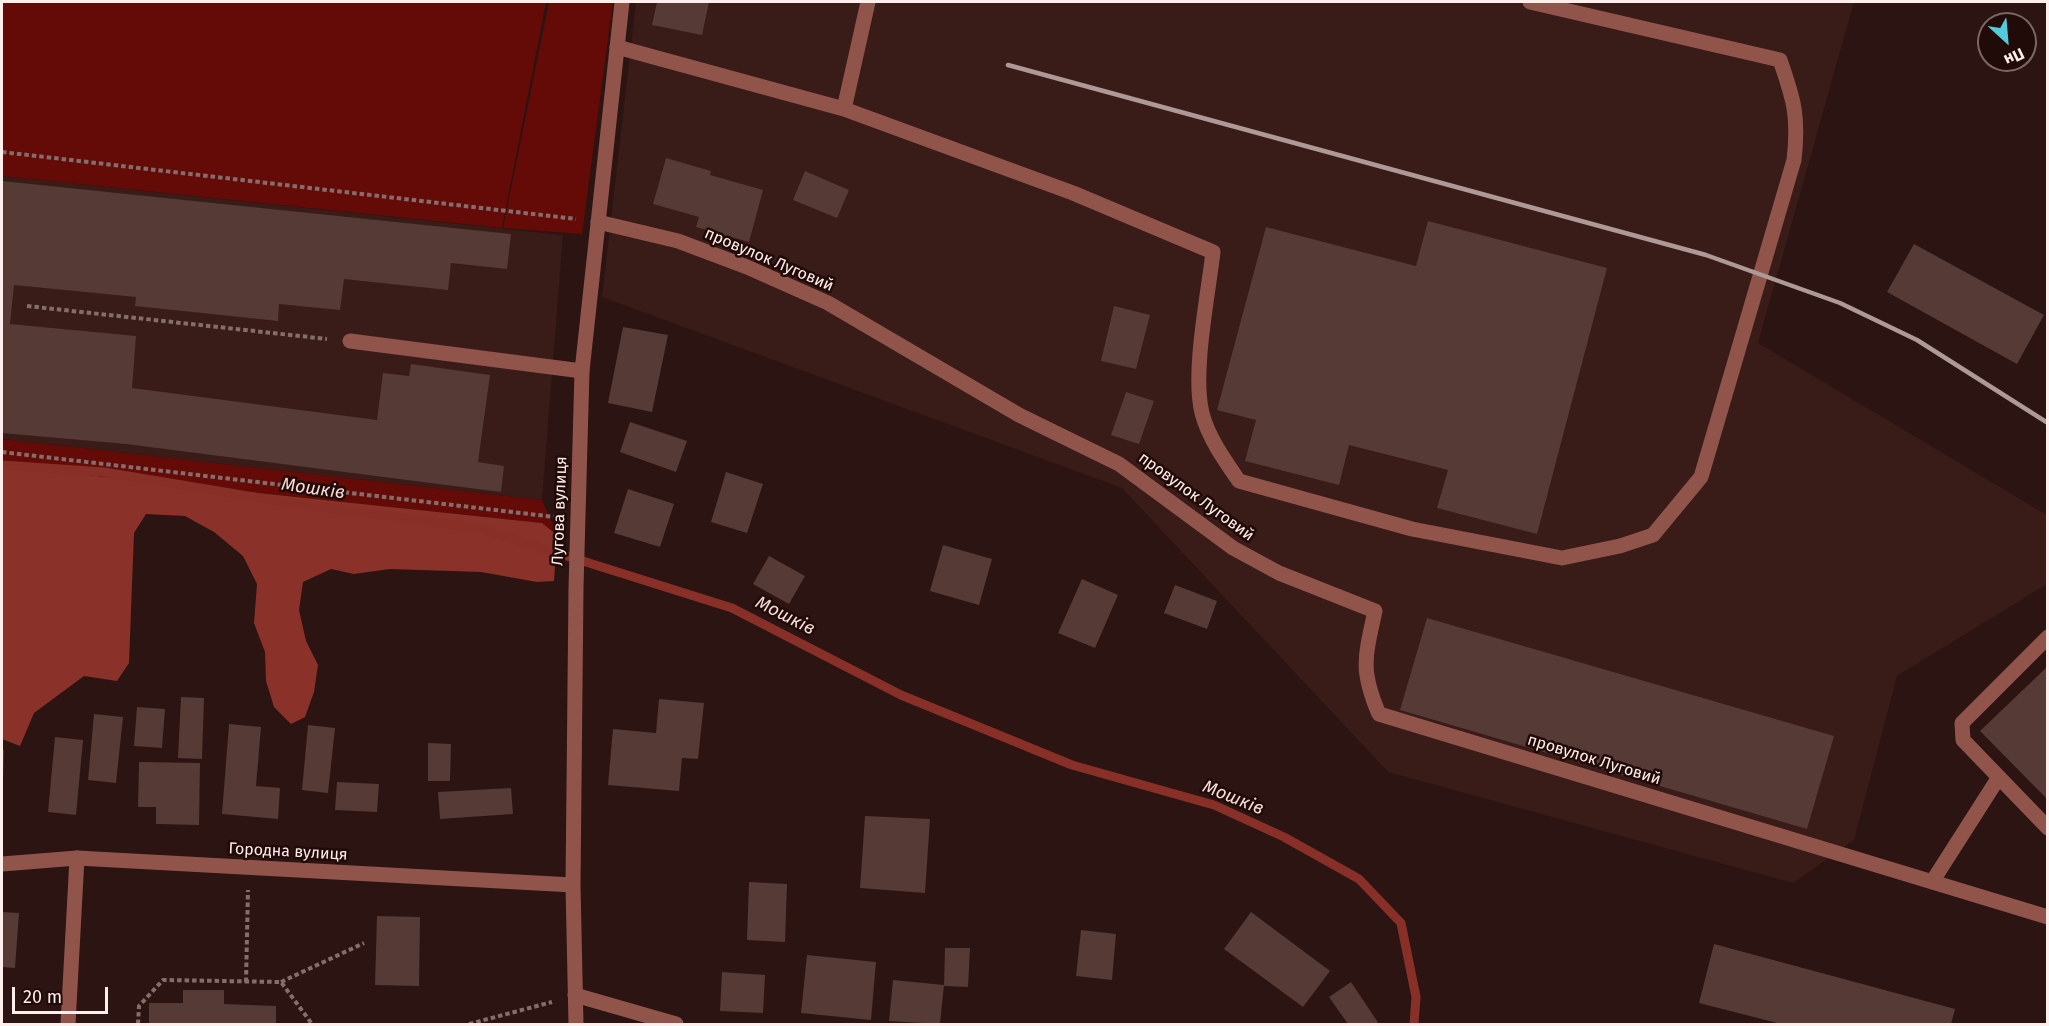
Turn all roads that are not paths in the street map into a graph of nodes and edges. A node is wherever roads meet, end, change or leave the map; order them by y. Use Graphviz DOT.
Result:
graph roads {
  1 [pos="622,2"];
  2 [pos="868,2"];
  3 [pos="1530,2"];
  4 [pos="617,47"];
  5 [pos="844,109"];
  6 [pos="598,222"];
  7 [pos="350,341"];
  8 [pos="582,371"];
  9 [pos="2048,637"];
  10 [pos="1999,777"];
  11 [pos="2048,828"];
  12 [pos="77,858"];
  13 [pos="2,864"];
  14 [pos="1932,882"];
  15 [pos="573,885"];
  16 [pos="2048,916"];
  17 [pos="575,995"];
  18 [pos="68,1024"];
  19 [pos="576,1024"];
  20 [pos="676,1024"];
  1 -- 4 [label="street, Лугова вулиця"];
  2 -- 5 [label="street"];
  3 -- 5 [label="street"];
  4 -- 5 [label="street"];
  4 -- 6 [label="street, Лугова вулиця"];
  6 -- 8 [label="street, Лугова вулиця"];
  6 -- 14 [label="street, провулок Луговий"];
  7 -- 8 [label="street"];
  8 -- 15 [label="street, Лугова вулиця"];
  9 -- 10 [label="street"];
  10 -- 11 [label="street"];
  10 -- 14 [label="street"];
  12 -- 13 [label="street, Городна вулиця"];
  12 -- 15 [label="street, Городна вулиця"];
  12 -- 18 [label="street"];
  14 -- 16 [label="street, провулок Луговий"];
  15 -- 17 [label="street, Лугова вулиця"];
  17 -- 19 [label="street, Лугова вулиця"];
  17 -- 20 [label="street"];
}
